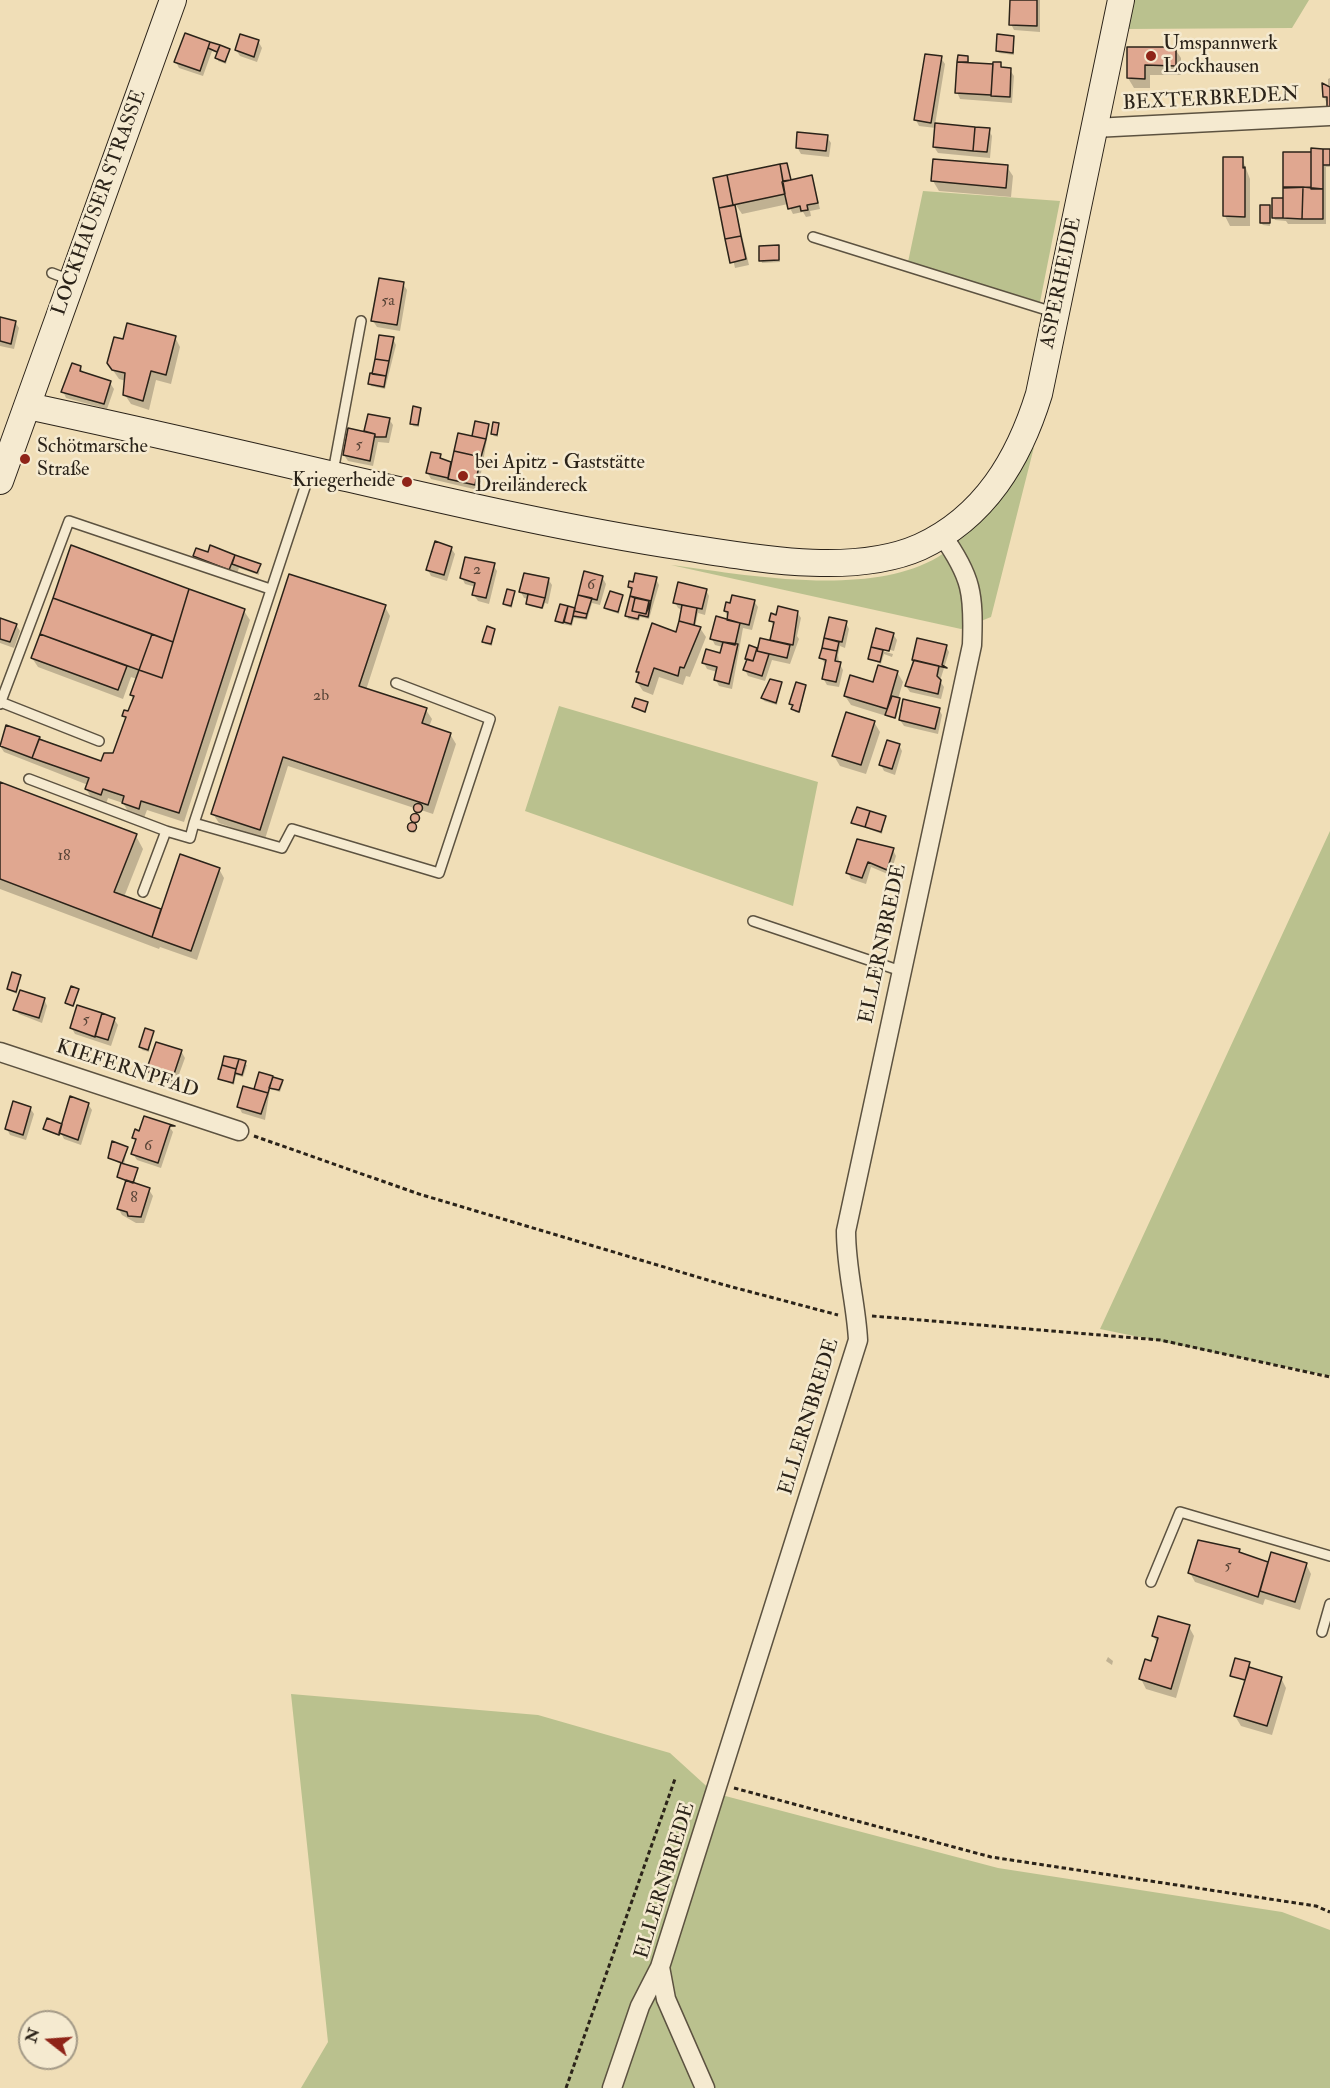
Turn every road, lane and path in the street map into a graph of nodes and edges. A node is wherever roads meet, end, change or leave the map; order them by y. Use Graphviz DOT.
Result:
graph roads {
  1 [pos="173,0"];
  2 [pos="1121,0"];
  3 [pos="1330,116"];
  4 [pos="1094,128"];
  5 [pos="813,237"];
  6 [pos="1056,313"];
  7 [pos="361,321"];
  8 [pos="28,406"];
  9 [pos="322,472"];
  10 [pos="0,481"];
  11 [pos="942,535"];
  12 [pos="270,590"];
  13 [pos="396,683"];
  14 [pos="1,703"];
  15 [pos="99,741"];
  16 [pos="29,779"];
  17 [pos="194,823"];
  18 [pos="166,831"];
  19 [pos="143,892"];
  20 [pos="753,921"];
  21 [pos="901,971"];
  22 [pos="0,1052"];
  23 [pos="239,1131"];
  24 [pos="856,1315"];
  25 [pos="1330,1377"];
  26 [pos="1330,1556"];
  27 [pos="1151,1582"];
  28 [pos="1330,1604"];
  29 [pos="1322,1632"];
  30 [pos="675,1779"];
  31 [pos="719,1784"];
  32 [pos="1330,1912"];
  33 [pos="660,1967"];
  34 [pos="566,2088"];
  35 [pos="612,2088"];
  36 [pos="705,2088"];
  1 -- 8 [label="street, LOCKHAUSER STRASSE"];
  2 -- 4 [label="street, ASPERHEIDE"];
  3 -- 4 [label="street, BEXTERBREDEN"];
  4 -- 6 [label="street, ASPERHEIDE"];
  5 -- 6 [label="lane"];
  6 -- 11 [label="street, ASPERHEIDE"];
  7 -- 9 [label="lane"];
  8 -- 9 [label="street"];
  8 -- 10 [label="street"];
  9 -- 11 [label="street"];
  9 -- 12 [label="lane"];
  11 -- 21 [label="street, ELLERNBREDE"];
  12 -- 14 [label="lane"];
  12 -- 17 [label="lane"];
  13 -- 17 [label="lane"];
  14 -- 15 [label="lane"];
  16 -- 18 [label="lane"];
  17 -- 18 [label="lane"];
  18 -- 19 [label="lane"];
  20 -- 21 [label="lane"];
  21 -- 24 [label="street, ELLERNBREDE"];
  22 -- 23 [label="street, KIEFERNPFAD"];
  23 -- 24 [label="path"];
  24 -- 25 [label="path"];
  24 -- 31 [label="street, ELLERNBREDE"];
  26 -- 27 [label="lane"];
  28 -- 29 [label="lane"];
  30 -- 34 [label="path"];
  31 -- 32 [label="path"];
  31 -- 33 [label="street, ELLERNBREDE"];
  33 -- 35 [label="street"];
  33 -- 36 [label="street, ELLERNBREDE"];
}
